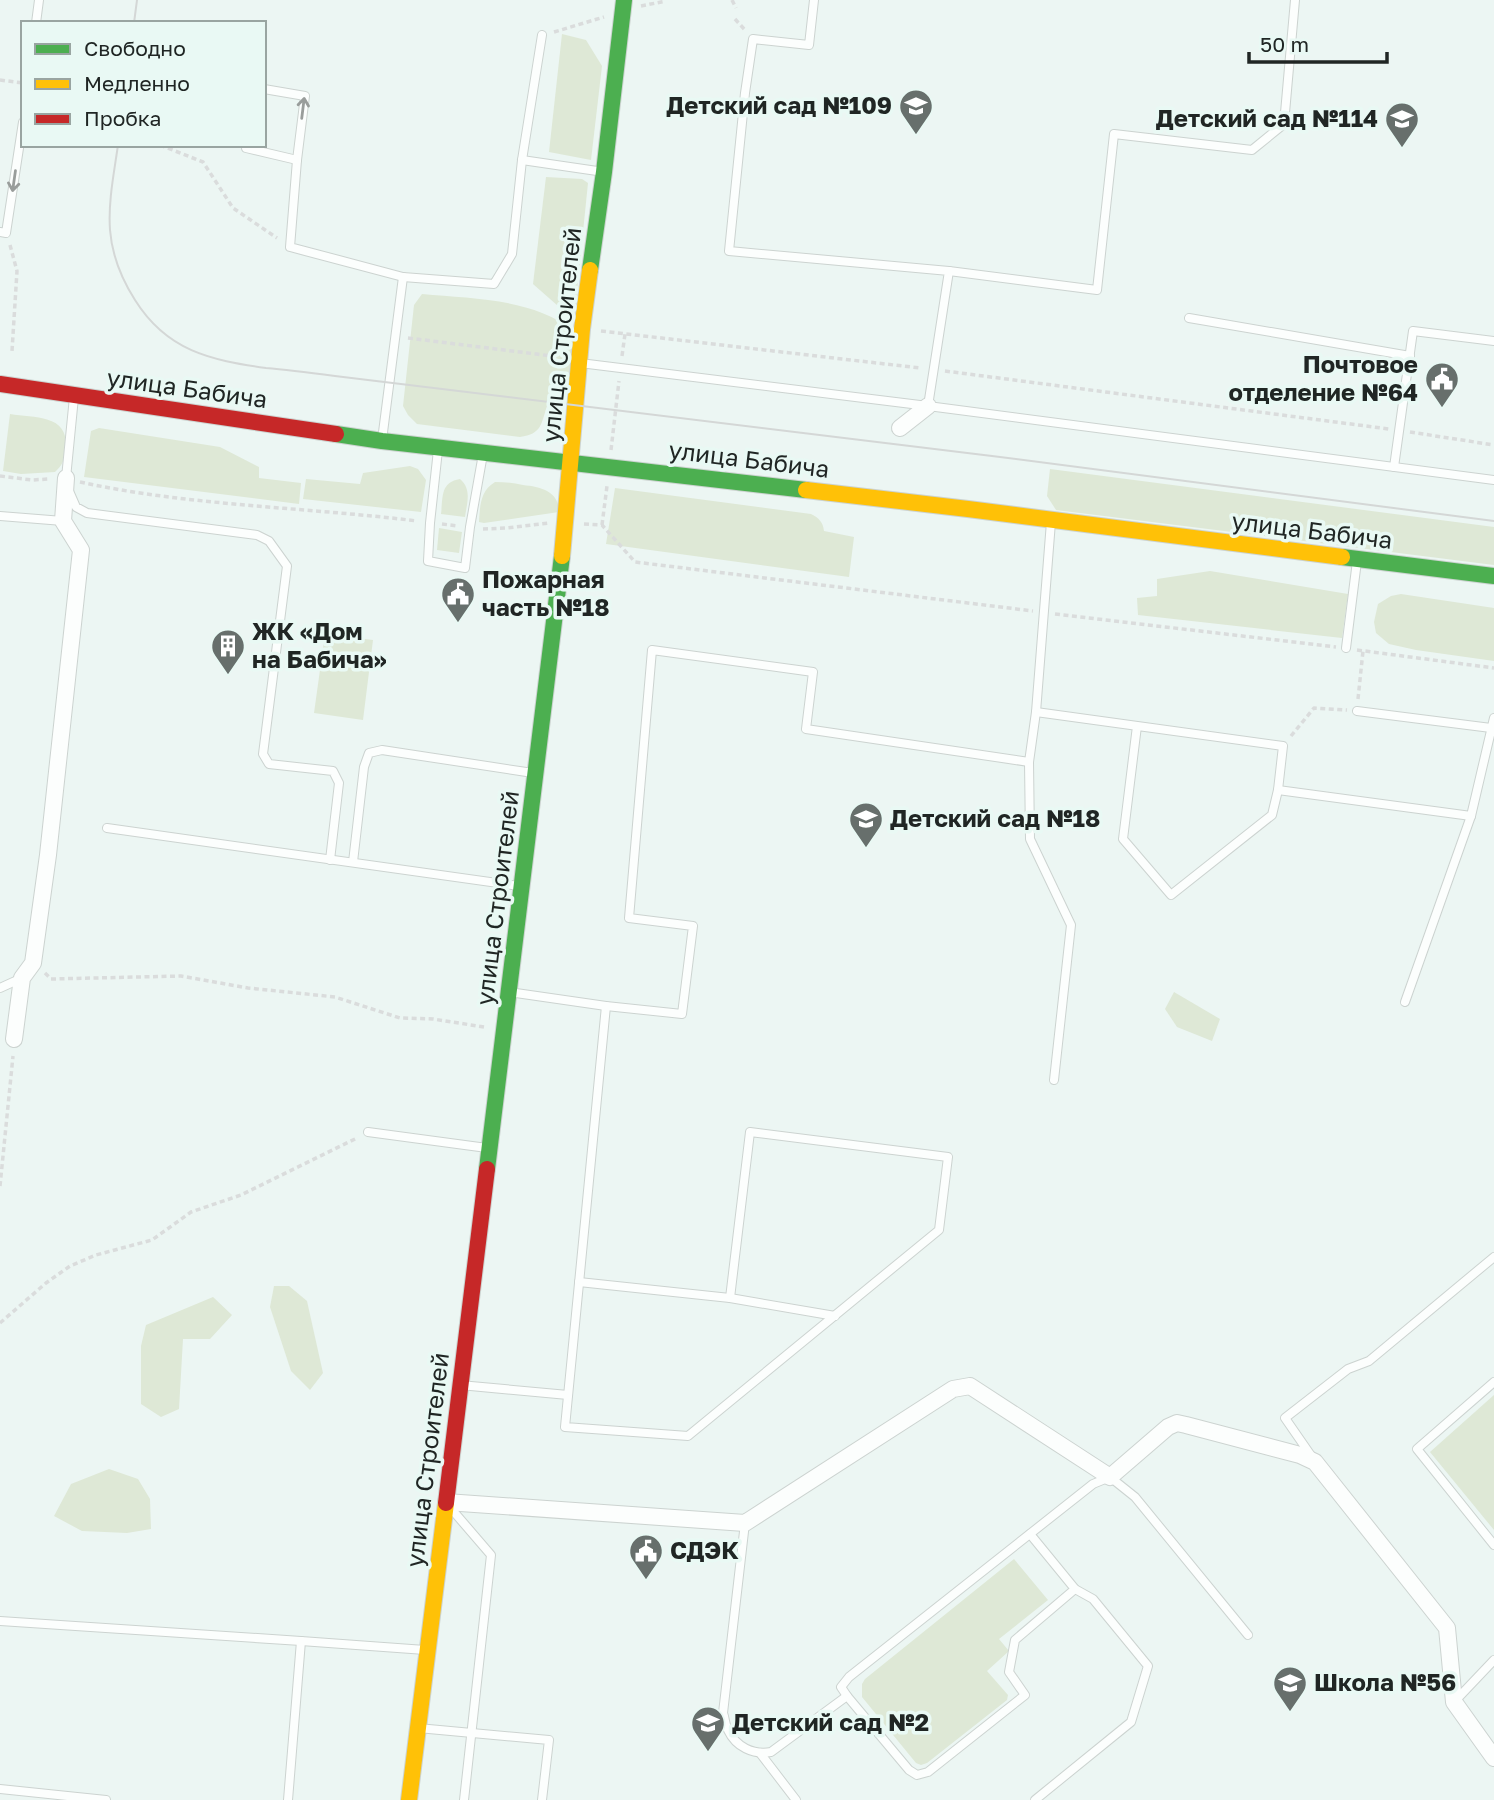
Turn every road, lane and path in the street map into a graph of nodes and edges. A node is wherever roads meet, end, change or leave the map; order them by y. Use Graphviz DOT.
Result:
graph roads {
  1 [pos="39,0"];
  2 [pos="624,0"];
  3 [pos="732,0"];
  4 [pos="814,0"];
  5 [pos="1295,0"];
  6 [pos="736,8"];
  7 [pos="36,21"];
  8 [pos="542,35"];
  9 [pos="0,80"];
  10 [pos="21,83"];
  11 [pos="266,89"];
  12 [pos="21,133"];
  13 [pos="165,147"];
  14 [pos="246,147"];
  15 [pos="296,160"];
  16 [pos="522,160"];
  17 [pos="604,172"];
  18 [pos="3,233"];
  19 [pos="290,247"];
  20 [pos="949,271"];
  21 [pos="403,276"];
  22 [pos="1189,318"];
  23 [pos="582,329"];
  24 [pos="625,334"];
  25 [pos="396,336"];
  26 [pos="1494,341"];
  27 [pos="12,351"];
  28 [pos="1409,356"];
  29 [pos="578,361"];
  30 [pos="621,368"];
  31 [pos="934,369"];
  32 [pos="0,384"];
  33 [pos="74,396"];
  34 [pos="928,406"];
  35 [pos="900,428"];
  36 [pos="1399,430"];
  37 [pos="382,441"];
  38 [pos="1494,445"];
  39 [pos="438,447"];
  40 [pos="483,453"];
  41 [pos="571,462"];
  42 [pos="609,467"];
  43 [pos="1394,467"];
  44 [pos="0,476"];
  45 [pos="66,478"];
  46 [pos="1494,480"];
  47 [pos="0,516"];
  48 [pos="1051,519"];
  49 [pos="63,521"];
  50 [pos="430,523"];
  51 [pos="566,523"];
  52 [pos="602,525"];
  53 [pos="470,527"];
  54 [pos="1357,560"];
  55 [pos="1494,576"];
  56 [pos="1044,612"];
  57 [pos="1346,648"];
  58 [pos="1363,650"];
  59 [pos="1494,668"];
  60 [pos="1357,711"];
  61 [pos="1035,712"];
  62 [pos="1494,718"];
  63 [pos="1137,726"];
  64 [pos="1491,728"];
  65 [pos="1283,746"];
  66 [pos="1491,748"];
  67 [pos="1029,762"];
  68 [pos="536,773"];
  69 [pos="1278,790"];
  70 [pos="1471,816"];
  71 [pos="107,828"];
  72 [pos="330,860"];
  73 [pos="353,862"];
  74 [pos="522,887"];
  75 [pos="33,963"];
  76 [pos="22,978"];
  77 [pos="0,988"];
  78 [pos="509,992"];
  79 [pos="1405,1002"];
  80 [pos="606,1006"];
  81 [pos="504,1030"];
  82 [pos="14,1039"];
  83 [pos="1054,1080"];
  84 [pos="368,1132"];
  85 [pos="490,1148"];
  86 [pos="0,1186"];
  87 [pos="1494,1257"];
  88 [pos="579,1282"];
  89 [pos="730,1298"];
  90 [pos="835,1316"];
  91 [pos="0,1323"];
  92 [pos="1494,1382"];
  93 [pos="460,1385"];
  94 [pos="568,1395"];
  95 [pos="1315,1462"];
  96 [pos="1110,1477"];
  97 [pos="446,1502"];
  98 [pos="745,1523"];
  99 [pos="1030,1534"];
  100 [pos="1494,1545"];
  101 [pos="1075,1589"];
  102 [pos="0,1620"];
  103 [pos="1248,1635"];
  104 [pos="301,1641"];
  105 [pos="428,1650"];
  106 [pos="1494,1660"];
  107 [pos="848,1696"];
  108 [pos="1454,1702"];
  109 [pos="418,1728"];
  110 [pos="471,1732"];
  111 [pos="760,1754"];
  112 [pos="1494,1758"];
  113 [pos="0,1788"];
  114 [pos="106,1800"];
  115 [pos="288,1800"];
  116 [pos="409,1800"];
  117 [pos="464,1800"];
  118 [pos="542,1800"];
  119 [pos="796,1800"];
  120 [pos="1035,1800"];
  1 -- 7 [label="lane"];
  2 -- 17 [label="street, улица Строителей"];
  3 -- 6 [label="path"];
  4 -- 20 [label="lane"];
  5 -- 20 [label="lane"];
  8 -- 16 [label="lane"];
  9 -- 10 [label="path"];
  15 -- 11 [label="lane, one-way"];
  12 -- 18 [label="lane, one-way"];
  13 -- 19 [label="path"];
  14 -- 15 [label="lane"];
  15 -- 19 [label="lane"];
  16 -- 17 [label="lane"];
  16 -- 21 [label="lane"];
  17 -- 23 [label="street, улица Строителей"];
  18 -- 27 [label="path"];
  19 -- 21 [label="lane"];
  20 -- 31 [label="lane"];
  21 -- 25 [label="lane"];
  22 -- 28 [label="lane"];
  23 -- 24 [label="path"];
  23 -- 29 [label="street, улица Строителей"];
  24 -- 30 [label="path"];
  24 -- 31 [label="path"];
  25 -- 29 [label="path"];
  25 -- 37 [label="lane"];
  26 -- 28 [label="lane"];
  28 -- 36 [label="lane"];
  29 -- 30 [label="lane"];
  29 -- 41 [label="street, улица Строителей"];
  30 -- 34 [label="lane"];
  30 -- 42 [label="path"];
  31 -- 34 [label="lane"];
  31 -- 36 [label="path"];
  32 -- 33 [label="street, улица Бабича"];
  33 -- 37 [label="street, улица Бабича"];
  33 -- 45 [label="lane"];
  34 -- 35 [label="street"];
  34 -- 43 [label="lane"];
  36 -- 38 [label="path"];
  36 -- 43 [label="lane"];
  37 -- 39 [label="street, улица Бабича"];
  39 -- 40 [label="street, улица Бабича"];
  39 -- 50 [label="lane"];
  40 -- 41 [label="street, улица Бабича"];
  40 -- 53 [label="lane"];
  41 -- 42 [label="street, улица Бабича"];
  41 -- 51 [label="street, улица Строителей"];
  42 -- 48 [label="street, улица Бабича"];
  42 -- 52 [label="path"];
  43 -- 46 [label="lane"];
  44 -- 45 [label="path"];
  45 -- 49 [label="street"];
  45 -- 50 [label="path"];
  45 -- 72 [label="lane"];
  47 -- 49 [label="lane"];
  48 -- 54 [label="street, улица Бабича"];
  48 -- 56 [label="lane"];
  49 -- 75 [label="street"];
  50 -- 53 [label="path"];
  50 -- 53 [label="lane"];
  51 -- 52 [label="path"];
  51 -- 53 [label="path"];
  51 -- 68 [label="street, улица Строителей"];
  52 -- 56 [label="path"];
  54 -- 55 [label="street, улица Бабича"];
  54 -- 57 [label="lane"];
  56 -- 57 [label="path"];
  56 -- 61 [label="lane"];
  57 -- 58 [label="path"];
  58 -- 59 [label="path"];
  58 -- 60 [label="path"];
  60 -- 64 [label="lane"];
  60 -- 65 [label="path"];
  61 -- 63 [label="lane"];
  61 -- 67 [label="lane"];
  62 -- 64 [label="lane"];
  63 -- 65 [label="lane"];
  63 -- 69 [label="lane"];
  64 -- 66 [label="lane"];
  65 -- 69 [label="lane"];
  66 -- 70 [label="lane"];
  67 -- 80 [label="lane"];
  67 -- 83 [label="lane"];
  68 -- 73 [label="lane"];
  68 -- 74 [label="street, улица Строителей"];
  69 -- 70 [label="lane"];
  70 -- 79 [label="lane"];
  71 -- 72 [label="lane"];
  72 -- 73 [label="lane"];
  73 -- 74 [label="lane"];
  74 -- 78 [label="street, улица Строителей"];
  75 -- 76 [label="street"];
  75 -- 81 [label="path"];
  76 -- 77 [label="lane"];
  76 -- 82 [label="street"];
  78 -- 80 [label="lane"];
  78 -- 81 [label="street, улица Строителей"];
  80 -- 88 [label="lane"];
  81 -- 85 [label="street, улица Строителей"];
  82 -- 86 [label="path"];
  84 -- 85 [label="lane"];
  84 -- 91 [label="path"];
  85 -- 93 [label="street, улица Строителей"];
  87 -- 95 [label="lane"];
  88 -- 89 [label="lane"];
  88 -- 94 [label="lane"];
  89 -- 90 [label="lane"];
  89 -- 90 [label="lane"];
  90 -- 94 [label="lane"];
  92 -- 100 [label="lane"];
  93 -- 94 [label="lane"];
  93 -- 97 [label="street, улица Строителей"];
  95 -- 96 [label="street"];
  95 -- 108 [label="street"];
  96 -- 98 [label="street"];
  96 -- 99 [label="lane"];
  96 -- 103 [label="lane"];
  97 -- 98 [label="street"];
  97 -- 105 [label="street, улица Строителей"];
  97 -- 110 [label="lane"];
  98 -- 111 [label="lane"];
  99 -- 101 [label="lane"];
  99 -- 107 [label="lane"];
  101 -- 107 [label="lane"];
  101 -- 120 [label="lane"];
  102 -- 104 [label="lane"];
  104 -- 105 [label="lane"];
  104 -- 115 [label="lane"];
  105 -- 109 [label="street, улица Строителей"];
  106 -- 108 [label="lane"];
  107 -- 111 [label="lane"];
  108 -- 112 [label="street"];
  109 -- 110 [label="lane"];
  109 -- 116 [label="street, улица Строителей"];
  110 -- 117 [label="lane"];
  110 -- 118 [label="lane"];
  111 -- 119 [label="lane"];
  113 -- 114 [label="lane"];
}
